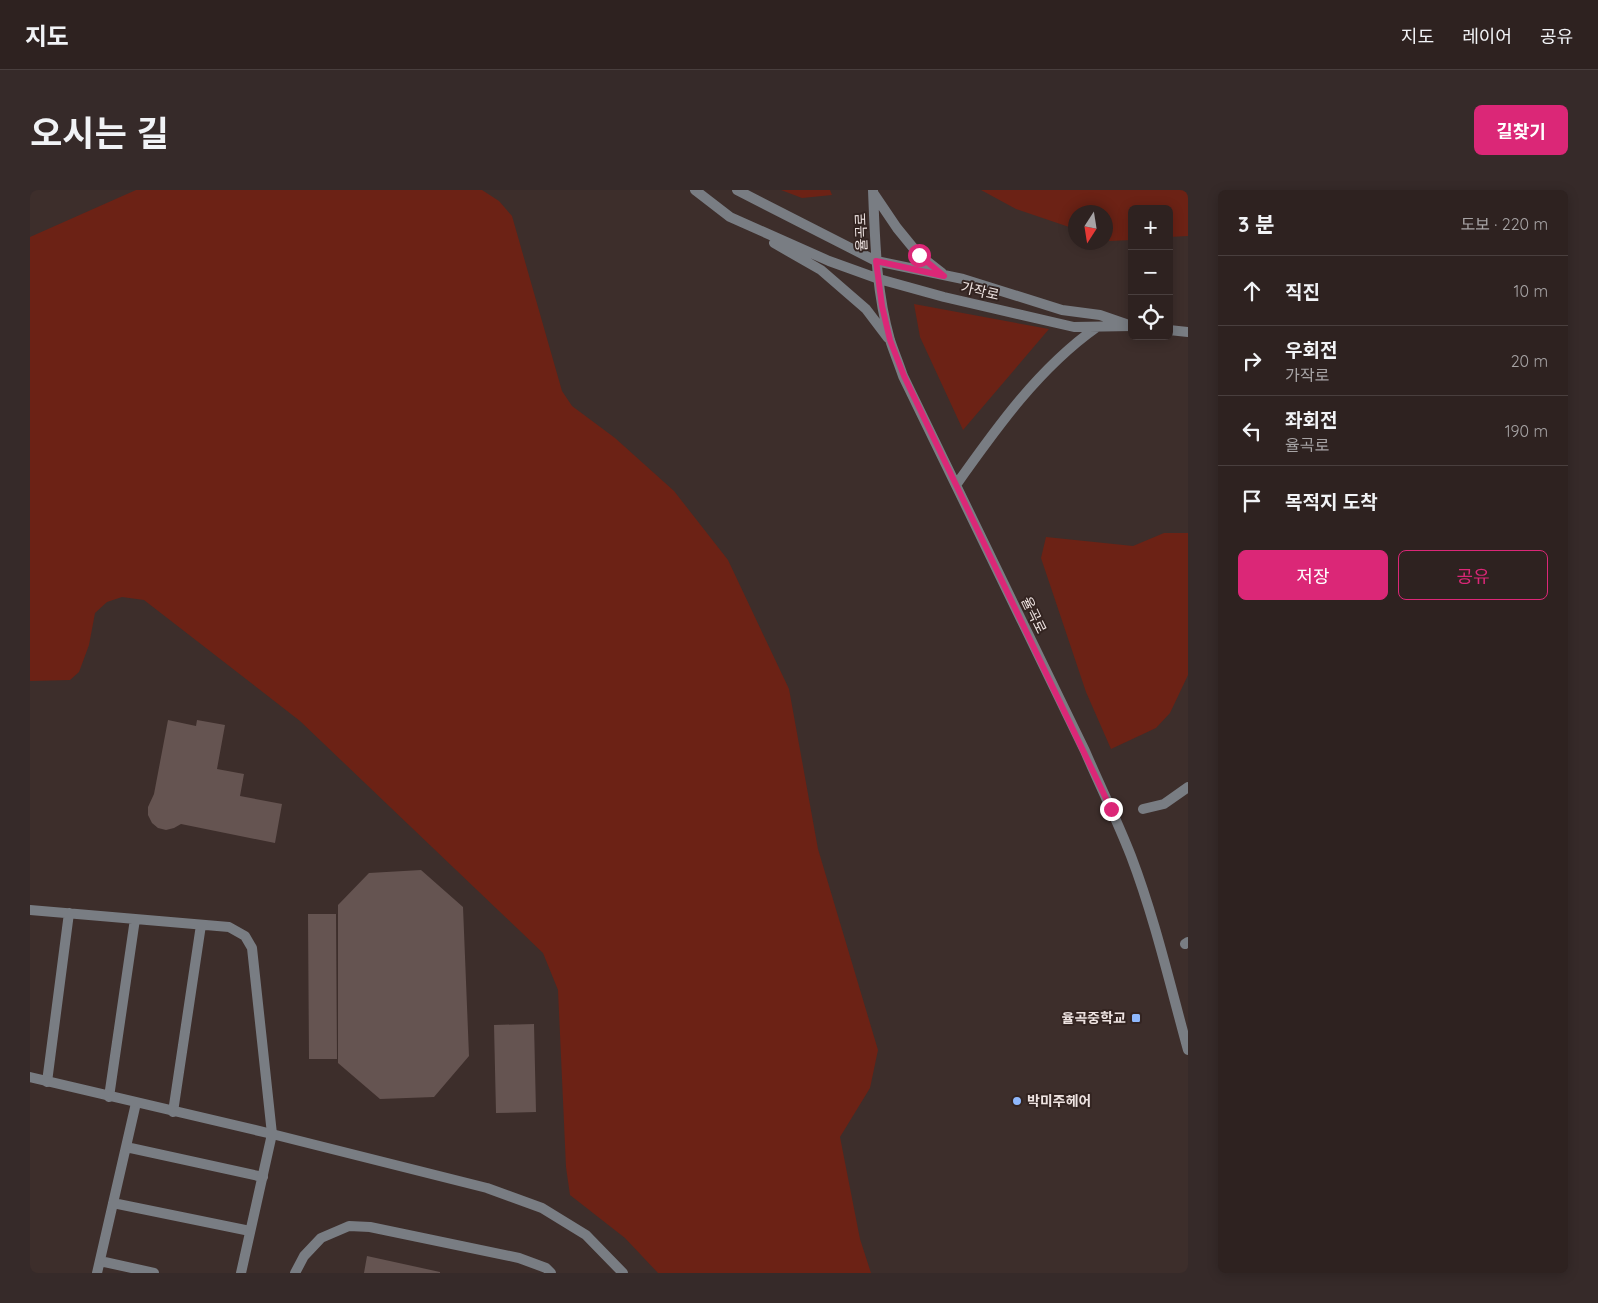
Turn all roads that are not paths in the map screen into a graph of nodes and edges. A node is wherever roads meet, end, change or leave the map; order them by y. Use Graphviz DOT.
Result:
graph roads {
  1 [pos="695,190"];
  2 [pos="737,190"];
  3 [pos="873,192"];
  4 [pos="730,217"];
  5 [pos="876,261"];
  6 [pos="944,276"];
  7 [pos="879,279"];
  8 [pos="1097,327"];
  9 [pos="1173,330"];
  10 [pos="1188,332"];
  11 [pos="890,340"];
  12 [pos="956,485"];
  13 [pos="1188,787"];
  14 [pos="1143,809"];
  15 [pos="30,910"];
  16 [pos="69,913"];
  17 [pos="135,919"];
  18 [pos="201,925"];
  19 [pos="1188,1050"];
  20 [pos="30,1077"];
  21 [pos="47,1082"];
  22 [pos="109,1097"];
  23 [pos="136,1103"];
  24 [pos="173,1112"];
  25 [pos="272,1134"];
  26 [pos="126,1147"];
  27 [pos="262,1177"];
  28 [pos="113,1202"];
  29 [pos="250,1231"];
  30 [pos="100,1261"];
  31 [pos="97,1273"];
  32 [pos="154,1273"];
  33 [pos="241,1273"];
  34 [pos="295,1273"];
  35 [pos="551,1273"];
  36 [pos="623,1273"];
  1 -- 4 [label="street, 가작로"];
  2 -- 5 [label="street, 가작로"];
  3 -- 5 [label="street, 율곡로"];
  3 -- 6 [label="street"];
  4 -- 7 [label="street, 가작로"];
  4 -- 11 [label="street"];
  5 -- 6 [label="street, 가작로"];
  5 -- 7 [label="street, 율곡로"];
  6 -- 8 [label="street, 가작로"];
  7 -- 8 [label="street, 가작로"];
  7 -- 11 [label="street, 율곡로"];
  8 -- 12 [label="street"];
  9 -- 10 [label="street"];
  11 -- 12 [label="street, 율곡로"];
  12 -- 19 [label="street, 율곡로"];
  13 -- 14 [label="street"];
  15 -- 16 [label="street"];
  16 -- 17 [label="street"];
  16 -- 21 [label="street"];
  17 -- 18 [label="street"];
  17 -- 22 [label="street"];
  18 -- 24 [label="street"];
  18 -- 25 [label="street"];
  20 -- 21 [label="street"];
  21 -- 22 [label="street"];
  22 -- 23 [label="street"];
  23 -- 24 [label="street"];
  23 -- 26 [label="street"];
  24 -- 25 [label="street"];
  25 -- 27 [label="street"];
  25 -- 36 [label="street"];
  26 -- 27 [label="street"];
  26 -- 28 [label="street"];
  27 -- 29 [label="street"];
  28 -- 29 [label="street"];
  28 -- 30 [label="street"];
  29 -- 33 [label="street"];
  30 -- 31 [label="street"];
  30 -- 32 [label="street"];
  34 -- 35 [label="street"];
}
